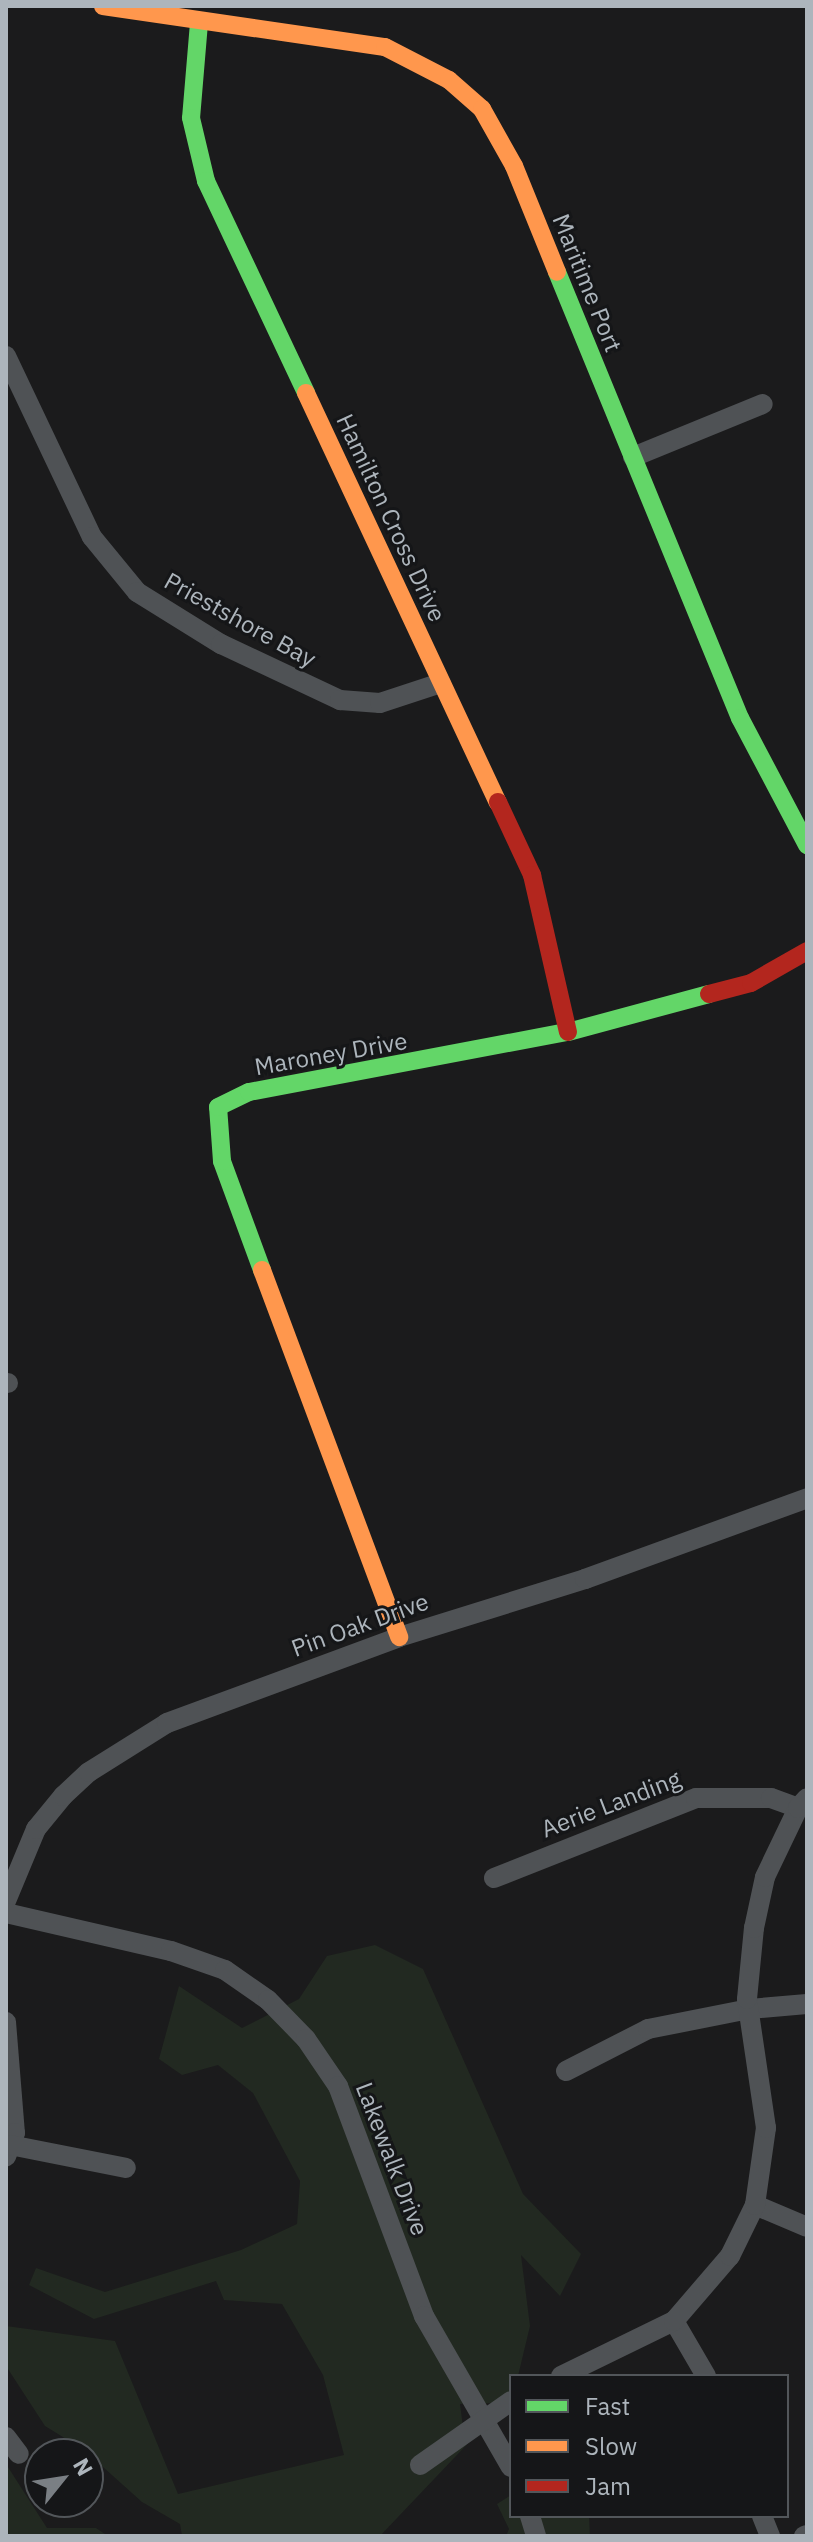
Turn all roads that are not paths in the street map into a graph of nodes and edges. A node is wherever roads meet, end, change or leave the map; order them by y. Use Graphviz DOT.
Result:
graph roads {
  1 [pos="103,6"];
  2 [pos="199,23"];
  3 [pos="6,356"];
  4 [pos="763,404"];
  5 [pos="633,457"];
  6 [pos="441,683"];
  7 [pos="807,845"];
  8 [pos="807,951"];
  9 [pos="568,1032"];
  10 [pos="807,1498"];
  11 [pos="399,1637"];
  12 [pos="802,1803"];
  13 [pos="494,1878"];
  14 [pos="6,1901"];
  15 [pos="6,1913"];
  16 [pos="807,2004"];
  17 [pos="749,2009"];
  18 [pos="6,2022"];
  19 [pos="566,2071"];
  20 [pos="8,2151"];
  21 [pos="126,2168"];
  22 [pos="755,2205"];
  23 [pos="807,2227"];
  24 [pos="674,2321"];
  25 [pos="565,2374"];
  26 [pos="705,2374"];
  27 [pos="509,2402"];
  28 [pos="483,2418"];
  29 [pos="509,2464"];
  30 [pos="420,2465"];
  1 -- 2 [label="street, Maritime Port"];
  2 -- 5 [label="street, Maritime Port"];
  2 -- 6 [label="street, Hamilton Cross Drive"];
  3 -- 6 [label="street, Priestshore Bay"];
  4 -- 5 [label="street"];
  5 -- 7 [label="street, Maritime Port"];
  6 -- 9 [label="street, Hamilton Cross Drive"];
  8 -- 9 [label="street, Maroney Drive"];
  9 -- 11 [label="street, Maroney Drive"];
  10 -- 11 [label="street, Pin Oak Drive"];
  11 -- 14 [label="street, Pin Oak Drive"];
  12 -- 13 [label="street, Aerie Landing"];
  12 -- 17 [label="street"];
  15 -- 28 [label="street, Lakewalk Drive"];
  16 -- 17 [label="street"];
  17 -- 19 [label="street"];
  17 -- 22 [label="street"];
  18 -- 20 [label="street"];
  20 -- 21 [label="street"];
  22 -- 23 [label="street"];
  22 -- 24 [label="street"];
  24 -- 25 [label="street"];
  24 -- 26 [label="street"];
  27 -- 28 [label="street"];
  28 -- 29 [label="street, Lakewalk Drive"];
  28 -- 30 [label="street"];
}
